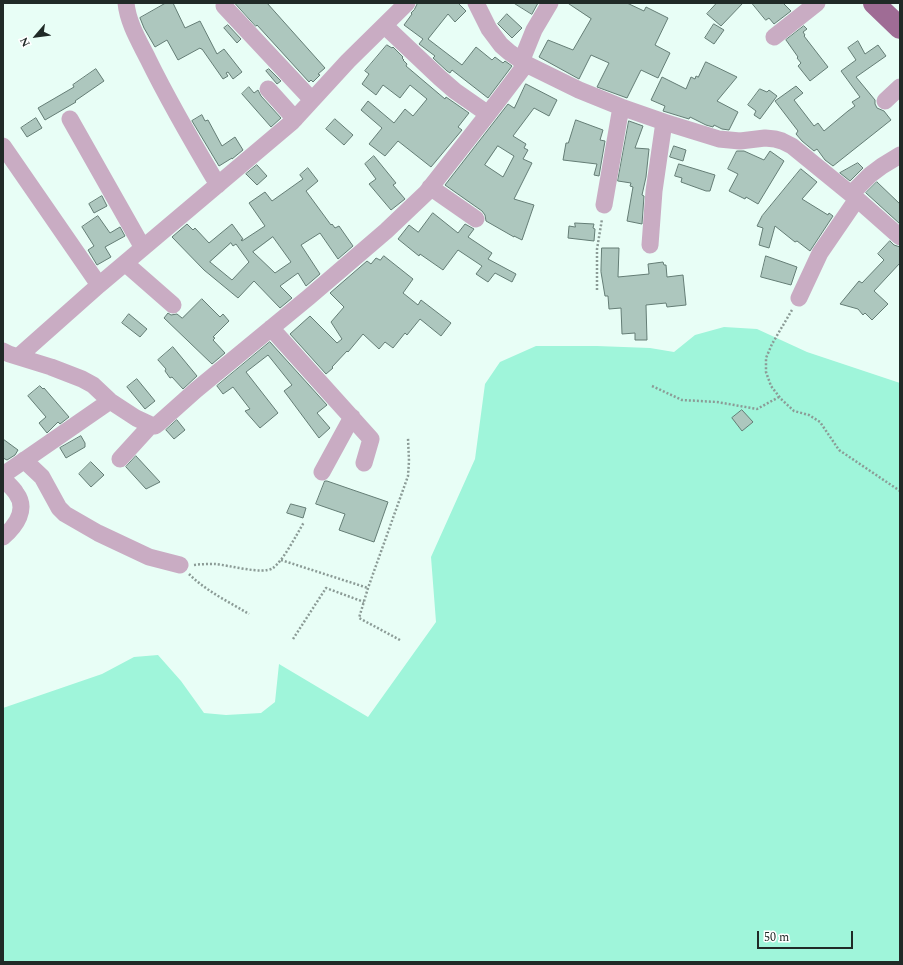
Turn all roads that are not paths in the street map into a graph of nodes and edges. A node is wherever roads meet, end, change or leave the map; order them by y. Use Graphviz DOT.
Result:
graph roads {
  1 [pos="126,3"];
  2 [pos="407,3"];
  3 [pos="476,3"];
  4 [pos="550,3"];
  5 [pos="817,3"];
  6 [pos="874,3"];
  7 [pos="224,6"];
  8 [pos="385,26"];
  9 [pos="900,28"];
  10 [pos="774,38"];
  11 [pos="523,63"];
  12 [pos="900,87"];
  13 [pos="268,89"];
  14 [pos="312,100"];
  15 [pos="884,101"];
  16 [pos="621,107"];
  17 [pos="488,114"];
  18 [pos="70,119"];
  19 [pos="295,119"];
  20 [pos="664,122"];
  21 [pos="3,146"];
  22 [pos="900,155"];
  23 [pos="218,184"];
  24 [pos="430,187"];
  25 [pos="854,197"];
  26 [pos="604,205"];
  27 [pos="476,219"];
  28 [pos="900,237"];
  29 [pos="650,245"];
  30 [pos="143,248"];
  31 [pos="125,264"];
  32 [pos="99,285"];
  33 [pos="799,298"];
  34 [pos="173,305"];
  35 [pos="271,328"];
  36 [pos="3,351"];
  37 [pos="19,356"];
  38 [pos="110,401"];
  39 [pos="352,417"];
  40 [pos="150,425"];
  41 [pos="120,459"];
  42 [pos="24,460"];
  43 [pos="364,463"];
  44 [pos="322,472"];
  45 [pos="3,475"];
  46 [pos="3,479"];
  47 [pos="3,537"];
  48 [pos="180,565"];
  1 -- 23 [label="street"];
  2 -- 8 [label="street"];
  3 -- 11 [label="street"];
  4 -- 11 [label="street"];
  5 -- 10 [label="street"];
  6 -- 9 [label="main road"];
  7 -- 14 [label="street"];
  8 -- 14 [label="street"];
  8 -- 17 [label="street"];
  11 -- 16 [label="street"];
  11 -- 17 [label="street"];
  12 -- 15 [label="street"];
  13 -- 19 [label="street"];
  14 -- 19 [label="street"];
  16 -- 20 [label="street"];
  16 -- 26 [label="street"];
  17 -- 24 [label="street"];
  18 -- 30 [label="street"];
  19 -- 23 [label="street"];
  20 -- 25 [label="street"];
  20 -- 29 [label="street"];
  21 -- 32 [label="street"];
  22 -- 25 [label="street"];
  23 -- 30 [label="street"];
  24 -- 27 [label="street"];
  24 -- 35 [label="street"];
  25 -- 28 [label="street"];
  25 -- 33 [label="street"];
  30 -- 31 [label="street"];
  31 -- 32 [label="street"];
  31 -- 34 [label="street"];
  32 -- 37 [label="street"];
  35 -- 39 [label="street"];
  35 -- 40 [label="street"];
  36 -- 37 [label="street"];
  37 -- 38 [label="street"];
  38 -- 40 [label="street"];
  38 -- 42 [label="street"];
  39 -- 43 [label="street"];
  39 -- 44 [label="street"];
  40 -- 41 [label="street"];
  42 -- 45 [label="street"];
  42 -- 48 [label="street"];
  46 -- 47 [label="street"];
}
